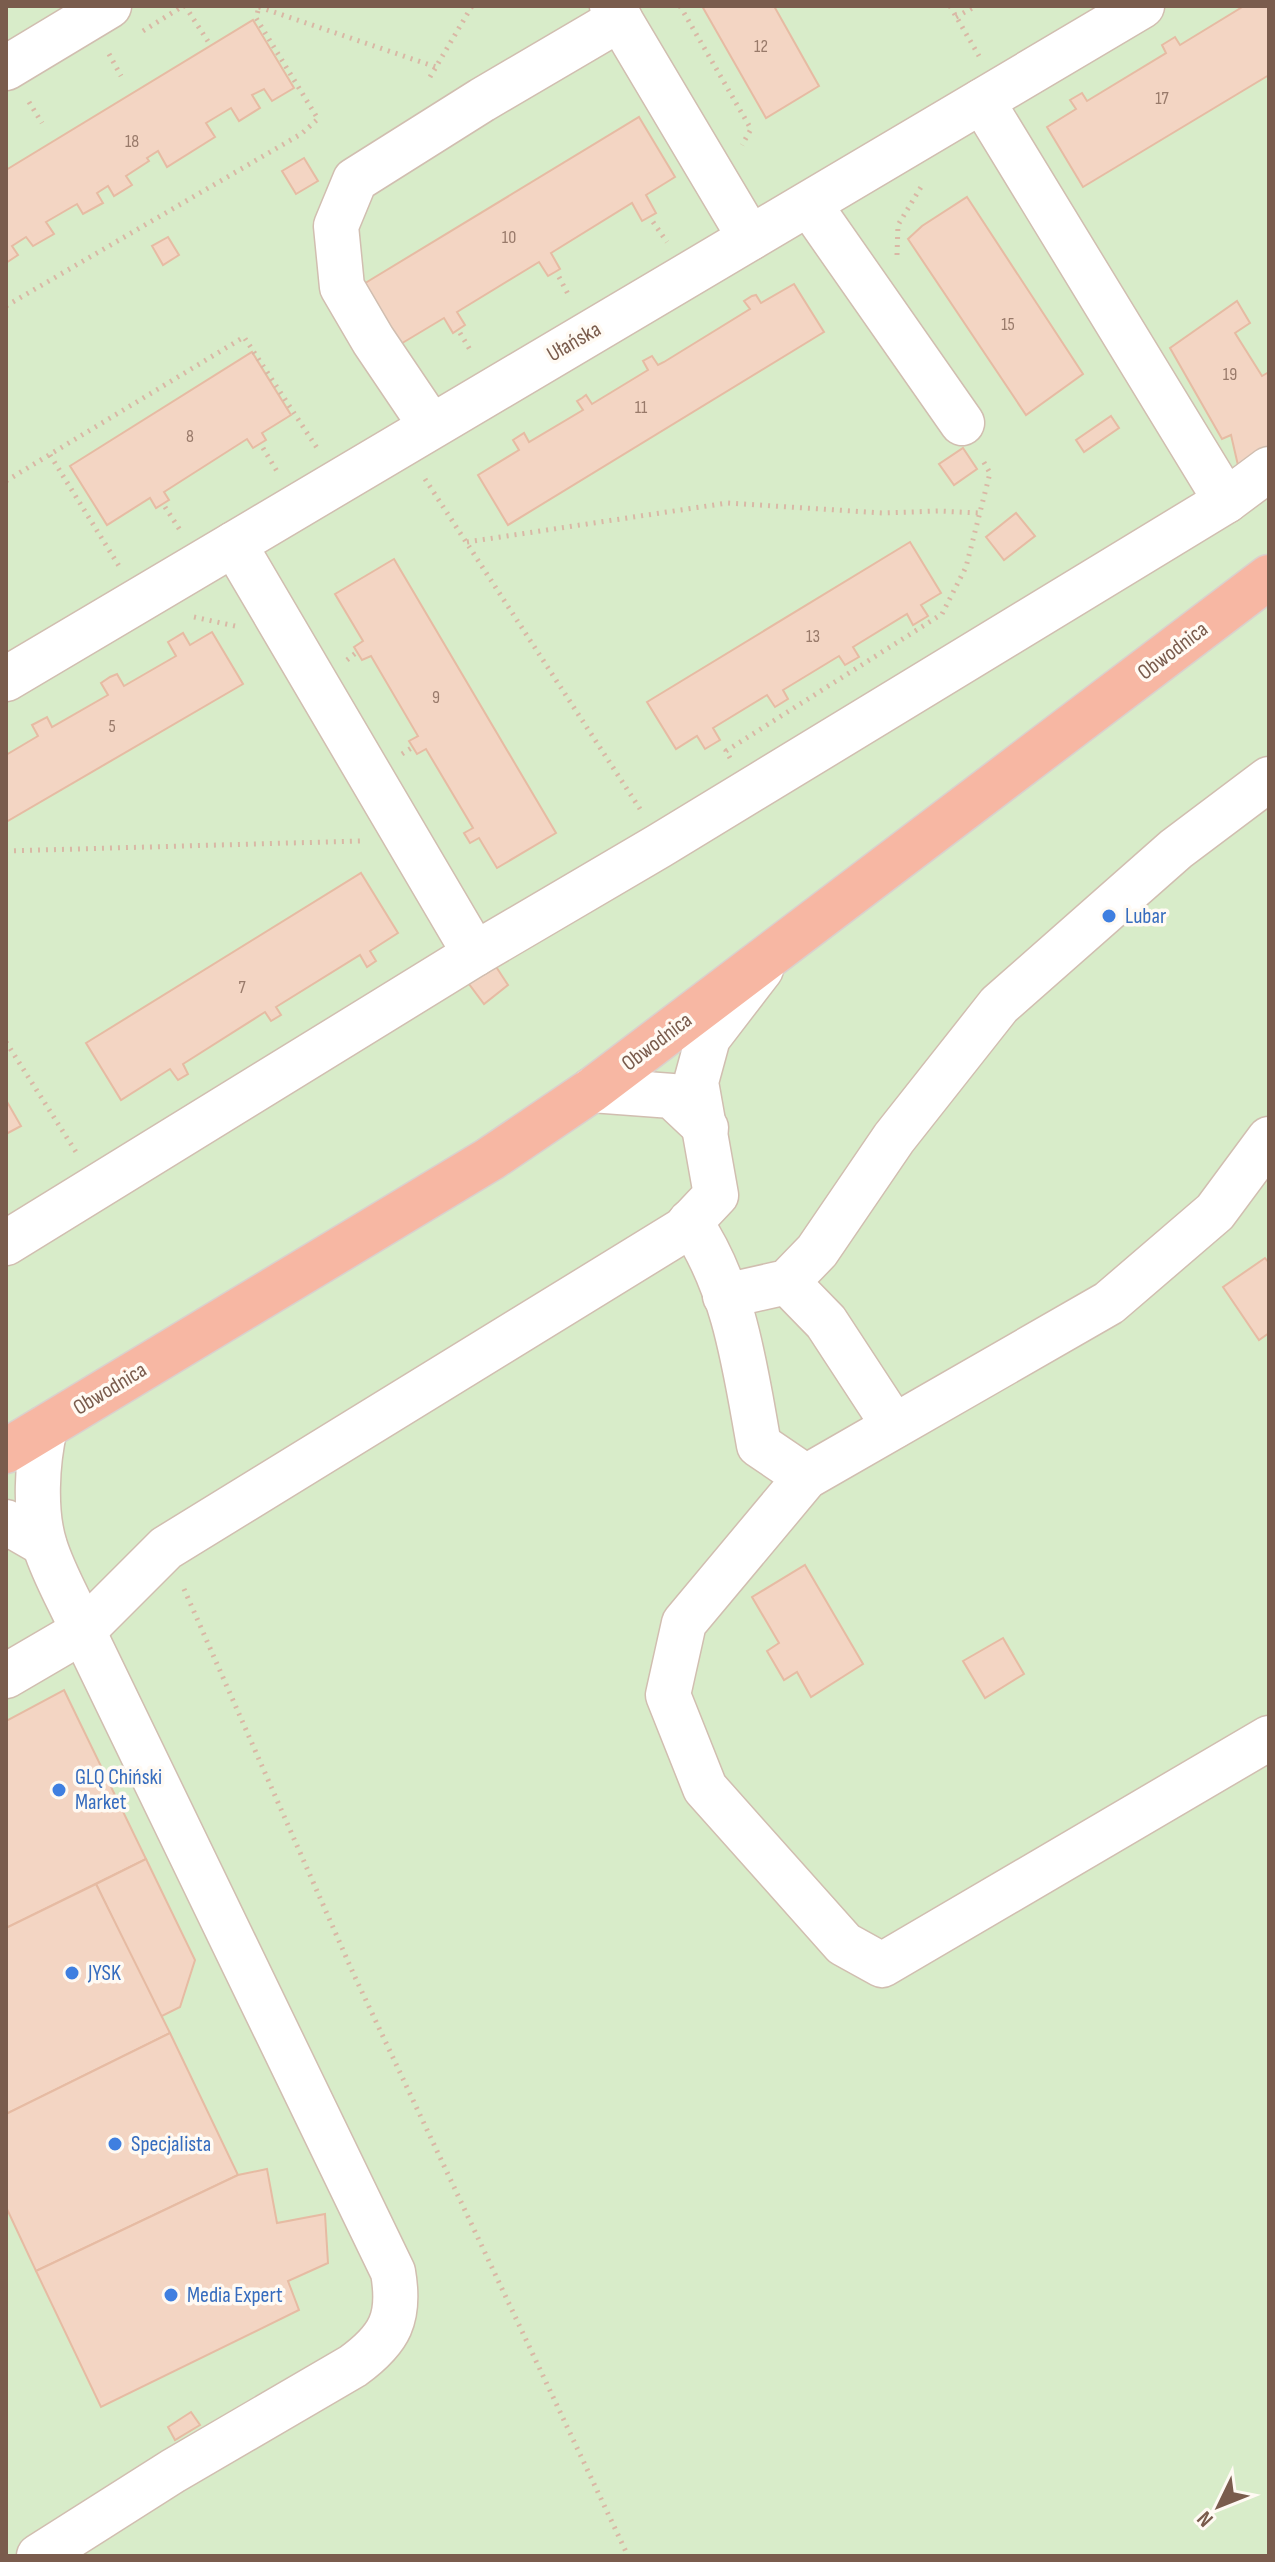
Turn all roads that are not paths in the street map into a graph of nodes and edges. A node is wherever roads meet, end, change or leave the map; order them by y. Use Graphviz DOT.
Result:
graph roads {
  1 [pos="109,6"];
  2 [pos="1142,6"];
  3 [pos="616,12"];
  4 [pos="6,68"];
  5 [pos="983,84"];
  6 [pos="809,204"];
  7 [pos="750,238"];
  8 [pos="962,423"];
  9 [pos="431,426"];
  10 [pos="1269,469"];
  11 [pos="1226,501"];
  12 [pos="234,544"];
  13 [pos="1269,577"];
  14 [pos="6,679"];
  15 [pos="1269,779"];
  16 [pos="475,954"];
  17 [pos="770,958"];
  18 [pos="592,1090"];
  19 [pos="706,1128"];
  20 [pos="1269,1139"];
  21 [pos="690,1222"];
  22 [pos="6,1243"];
  23 [pos="787,1282"];
  24 [pos="725,1296"];
  25 [pos="894,1426"];
  26 [pos="45,1428"];
  27 [pos="6,1451"];
  28 [pos="806,1477"];
  29 [pos="6,1522"];
  30 [pos="44,1544"];
  31 [pos="83,1631"];
  32 [pos="6,1676"];
  33 [pos="1269,1738"];
  34 [pos="39,2556"];
  1 -- 4 [label="street"];
  2 -- 5 [label="street, Ułańska"];
  3 -- 7 [label="street"];
  3 -- 9 [label="street"];
  5 -- 6 [label="street, Ułańska"];
  5 -- 11 [label="street"];
  6 -- 7 [label="street, Ułańska"];
  6 -- 8 [label="street"];
  7 -- 9 [label="street, Ułańska"];
  9 -- 12 [label="street, Ułańska"];
  10 -- 11 [label="street"];
  11 -- 16 [label="street"];
  12 -- 14 [label="street, Ułańska"];
  12 -- 16 [label="street"];
  13 -- 17 [label="highway, Obwodnica"];
  15 -- 23 [label="street"];
  16 -- 22 [label="street"];
  17 -- 18 [label="highway, Obwodnica"];
  17 -- 19 [label="street"];
  18 -- 19 [label="street"];
  18 -- 26 [label="highway, Obwodnica"];
  19 -- 21 [label="street"];
  20 -- 25 [label="street"];
  21 -- 24 [label="street"];
  21 -- 31 [label="street"];
  23 -- 24 [label="street"];
  23 -- 25 [label="street"];
  24 -- 28 [label="street"];
  25 -- 28 [label="street"];
  26 -- 27 [label="highway, Obwodnica"];
  26 -- 30 [label="street"];
  28 -- 33 [label="street"];
  29 -- 30 [label="street"];
  30 -- 31 [label="street"];
  31 -- 32 [label="street"];
  31 -- 34 [label="street"];
}
